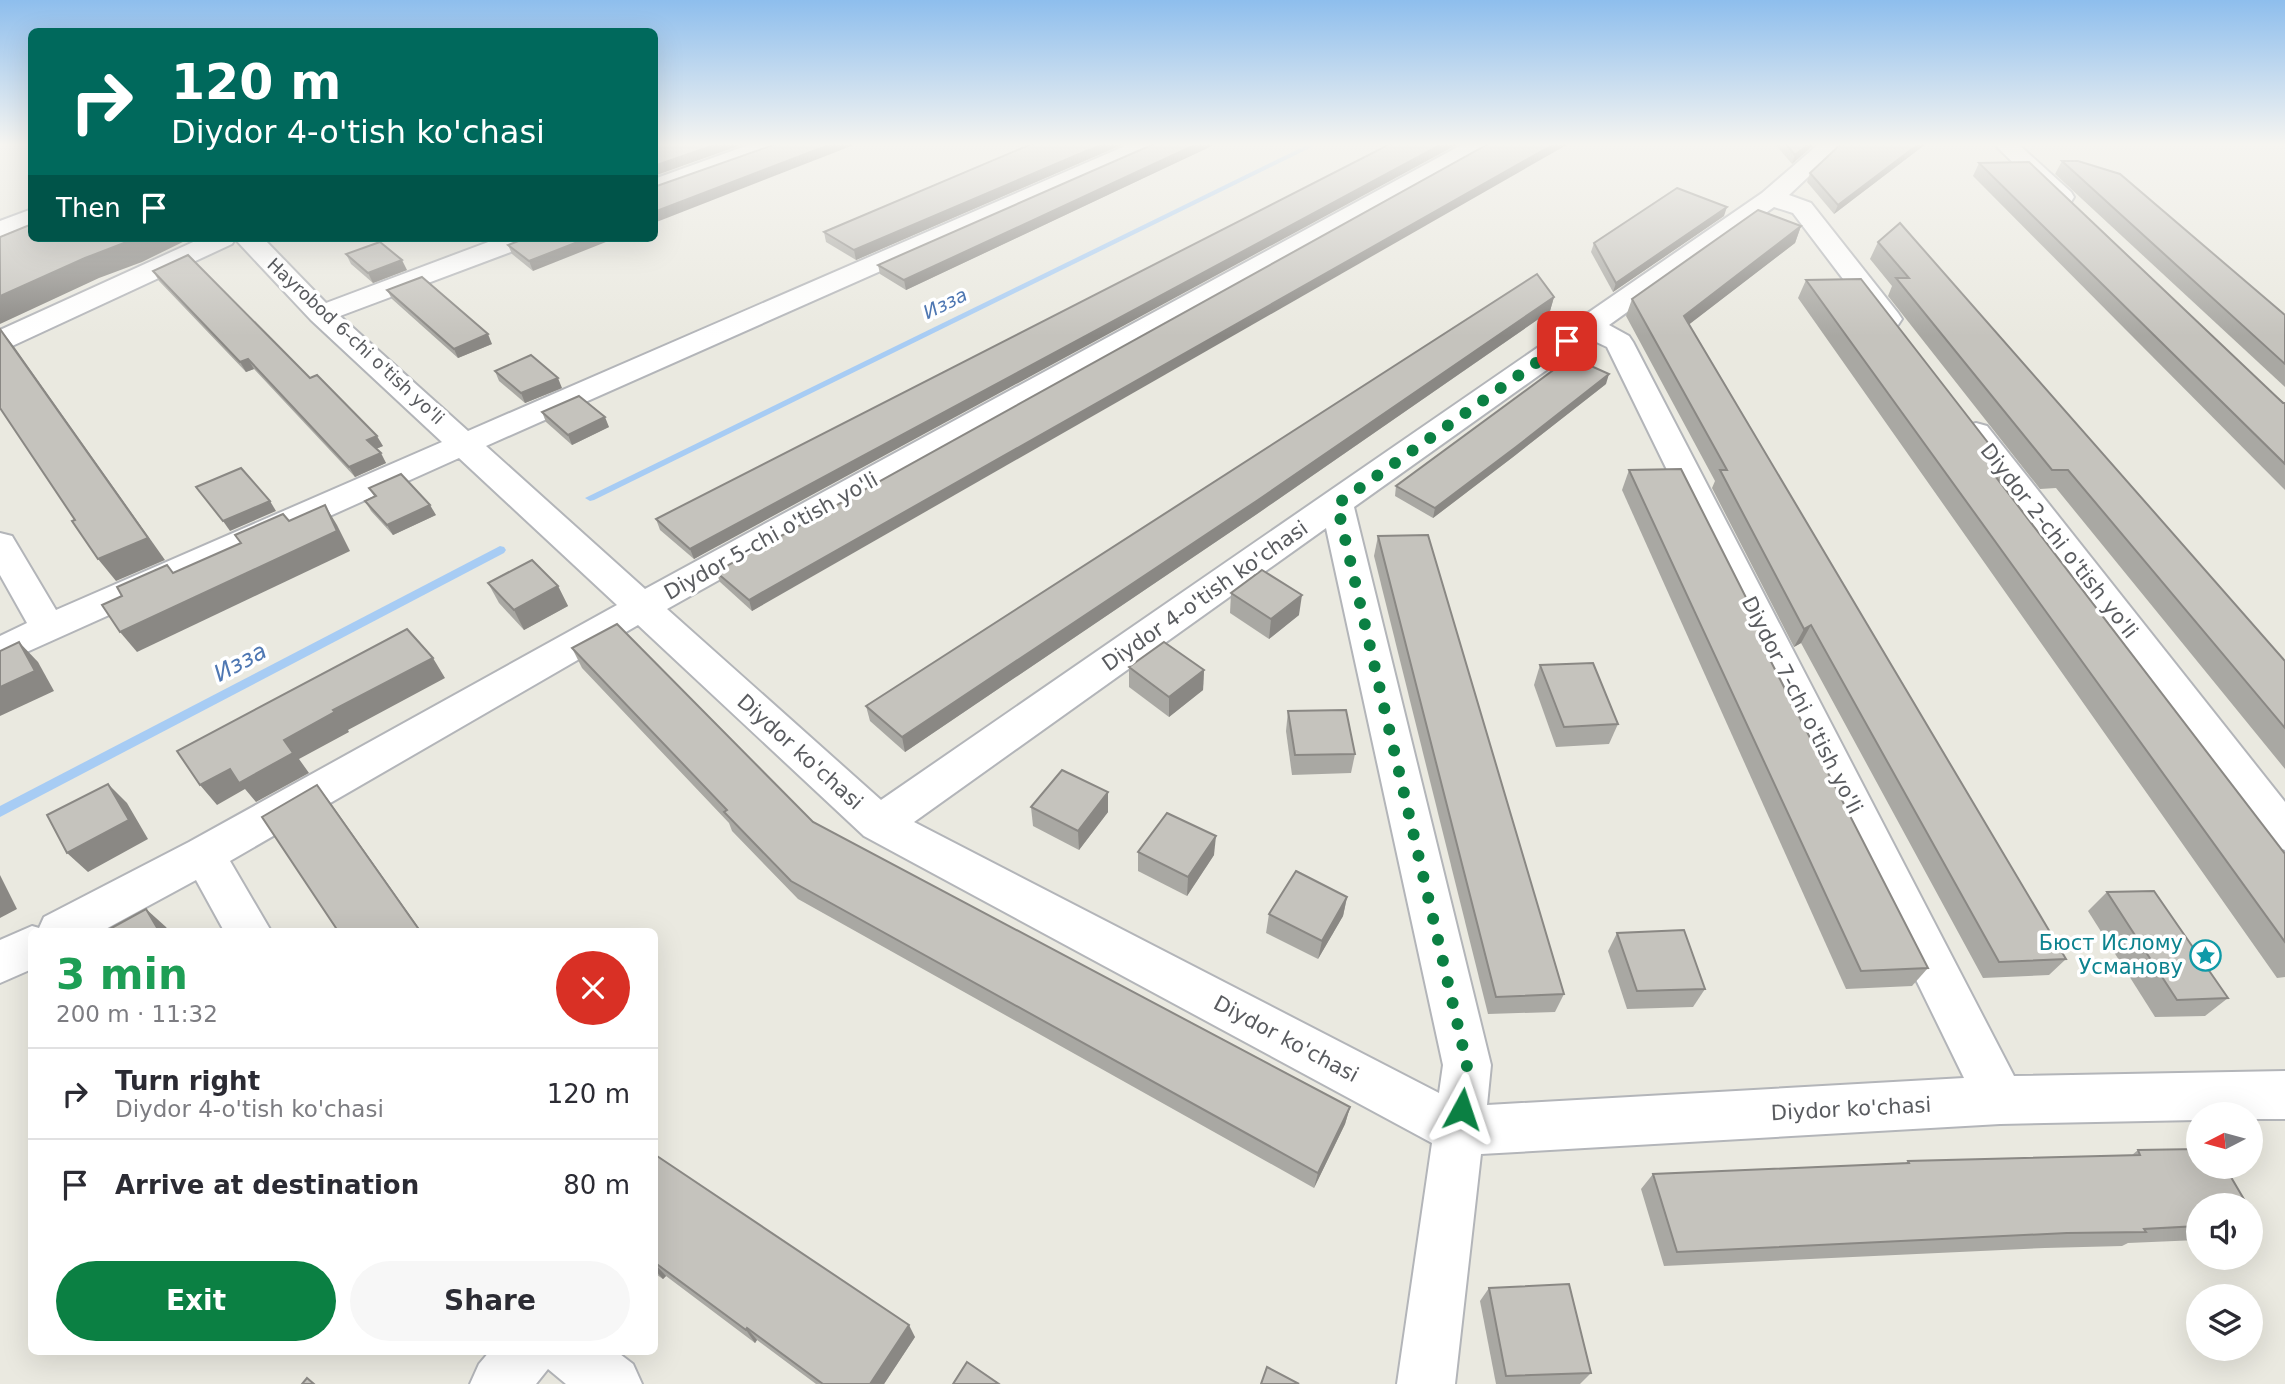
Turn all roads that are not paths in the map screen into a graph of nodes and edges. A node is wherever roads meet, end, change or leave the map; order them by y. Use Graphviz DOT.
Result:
graph roads {
  1 [pos="1007,208"];
  2 [pos="1365,208"];
  3 [pos="1757,208"];
  4 [pos="1801,208"];
  5 [pos="2074,208"];
  6 [pos="2085,218"];
  7 [pos="28,219"];
  8 [pos="0,230"];
  9 [pos="214,242"];
  10 [pos="252,242"];
  11 [pos="512,242"];
  12 [pos="321,314"];
  13 [pos="1588,326"];
  14 [pos="1904,340"];
  15 [pos="0,341"];
  16 [pos="1955,405"];
  17 [pos="465,444"];
  18 [pos="1337,504"];
  19 [pos="0,544"];
  20 [pos="642,607"];
  21 [pos="49,629"];
  22 [pos="0,651"];
  23 [pos="879,824"];
  24 [pos="2285,833"];
  25 [pos="204,855"];
  26 [pos="66,928"];
  27 [pos="246,928"];
  28 [pos="28,948"];
  29 [pos="0,963"];
  30 [pos="2285,1095"];
  31 [pos="2000,1100"];
  32 [pos="1460,1131"];
  33 [pos="524,1355"];
  34 [pos="574,1355"];
  35 [pos="499,1384"];
  36 [pos="613,1384"];
  37 [pos="1426,1384"];
  1 -- 17 [label="street"];
  2 -- 20 [label="street, Diydor 5-chi o'tish yo'li"];
  3 -- 13 [label="street, Diydor 4-o'tish ko'chasi"];
  4 -- 14 [label="street"];
  5 -- 6 [label="street"];
  7 -- 8 [label="street"];
  9 -- 15 [label="street"];
  10 -- 12 [label="street, Hayrobod 6-chi o'tish yo'li"];
  11 -- 12 [label="street"];
  12 -- 17 [label="street, Hayrobod 6-chi o'tish yo'li"];
  13 -- 18 [label="street, Diydor 4-o'tish ko'chasi"];
  13 -- 31 [label="street, Diydor 7-chi o'tish yo'li"];
  16 -- 24 [label="street, Diydor 2-chi o'tish yo'li"];
  17 -- 20 [label="street, Diydor ko'chasi"];
  17 -- 21 [label="street"];
  18 -- 23 [label="street, Diydor 4-o'tish ko'chasi"];
  18 -- 32 [label="street"];
  19 -- 21 [label="street"];
  20 -- 23 [label="street, Diydor ko'chasi"];
  20 -- 25 [label="street, Diydor 5-chi o'tish yo'li"];
  21 -- 22 [label="street"];
  23 -- 32 [label="street, Diydor ko'chasi"];
  25 -- 26 [label="street, Diydor 5-chi o'tish yo'li"];
  25 -- 27 [label="street"];
  28 -- 29 [label="street"];
  30 -- 31 [label="street, Diydor ko'chasi"];
  31 -- 32 [label="street, Diydor ko'chasi"];
  32 -- 37 [label="street"];
  33 -- 35 [label="street"];
  34 -- 36 [label="street"];
}
